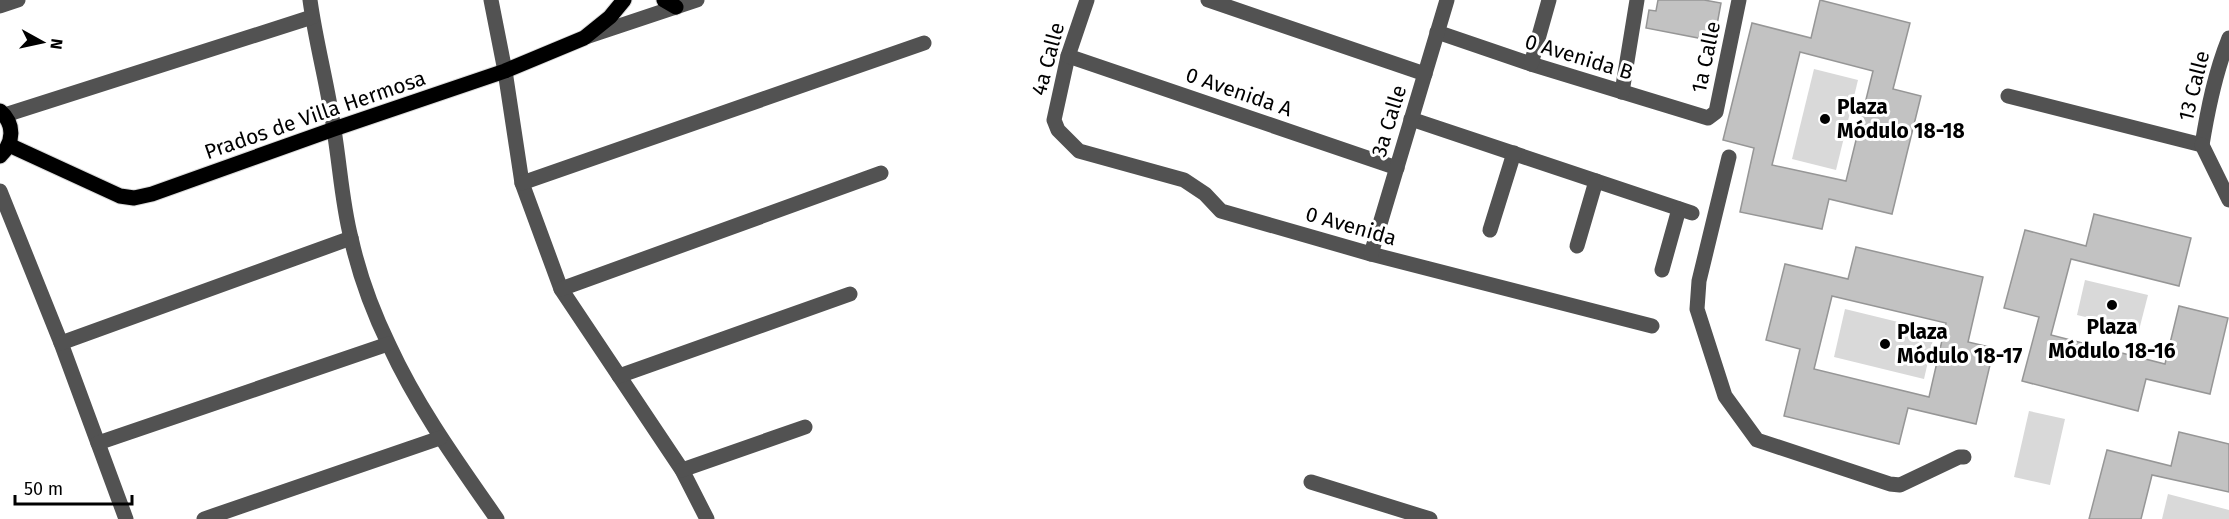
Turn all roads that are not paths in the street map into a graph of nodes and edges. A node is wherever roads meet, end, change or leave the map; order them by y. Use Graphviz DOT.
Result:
graph roads {
  1 [pos="18,0"];
  2 [pos="310,0"];
  3 [pos="491,0"];
  4 [pos="624,0"];
  5 [pos="697,0"];
  6 [pos="1088,0"];
  7 [pos="1208,0"];
  8 [pos="1447,0"];
  9 [pos="1549,0"];
  10 [pos="1637,0"];
  11 [pos="1739,0"];
  12 [pos="670,3"];
  13 [pos="0,6"];
  14 [pos="312,17"];
  15 [pos="1437,32"];
  16 [pos="584,38"];
  17 [pos="2229,38"];
  18 [pos="924,43"];
  19 [pos="1068,56"];
  20 [pos="1531,64"];
  21 [pos="505,71"];
  22 [pos="1425,74"];
  23 [pos="1622,92"];
  24 [pos="2008,96"];
  25 [pos="2,113"];
  26 [pos="1708,118"];
  27 [pos="1411,119"];
  28 [pos="334,129"];
  29 [pos="1058,130"];
  30 [pos="2202,145"];
  31 [pos="5,150"];
  32 [pos="1514,153"];
  33 [pos="1729,157"];
  34 [pos="1397,168"];
  35 [pos="881,173"];
  36 [pos="1596,181"];
  37 [pos="522,183"];
  38 [pos="0,191"];
  39 [pos="2229,200"];
  40 [pos="1490,230"];
  41 [pos="351,238"];
  42 [pos="1577,246"];
  43 [pos="1371,254"];
  44 [pos="1662,270"];
  45 [pos="561,289"];
  46 [pos="850,294"];
  47 [pos="1652,326"];
  48 [pos="61,343"];
  49 [pos="388,344"];
  50 [pos="619,376"];
  51 [pos="805,427"];
  52 [pos="440,438"];
  53 [pos="98,443"];
  54 [pos="1964,457"];
  55 [pos="682,470"];
  56 [pos="1311,482"];
  57 [pos="126,519"];
  58 [pos="204,519"];
  59 [pos="497,519"];
  60 [pos="707,519"];
  61 [pos="1430,519"];
  1 -- 13 [label="street"];
  2 -- 14 [label="street"];
  3 -- 21 [label="street"];
  4 -- 16 [label="main road, Prados de Villa Hermosa"];
  5 -- 12 [label="street"];
  6 -- 19 [label="street, 4a Calle"];
  7 -- 22 [label="street"];
  8 -- 15 [label="street, 3a Calle"];
  9 -- 20 [label="street"];
  10 -- 23 [label="street"];
  11 -- 26 [label="street, 1a Calle"];
  12 -- 16 [label="street"];
  14 -- 25 [label="street"];
  14 -- 28 [label="street"];
  15 -- 20 [label="street, 0 Avenida B"];
  15 -- 22 [label="street, 3a Calle"];
  16 -- 21 [label="main road, Prados de Villa Hermosa"];
  17 -- 30 [label="street, 13 Calle"];
  18 -- 37 [label="street"];
  19 -- 29 [label="street, 4a Calle"];
  19 -- 34 [label="street, 0 Avenida A"];
  20 -- 23 [label="street, 0 Avenida B"];
  21 -- 28 [label="main road, Prados de Villa Hermosa"];
  21 -- 37 [label="street"];
  22 -- 27 [label="street, 3a Calle"];
  23 -- 26 [label="street, 0 Avenida B"];
  24 -- 30 [label="street"];
  25 -- 31 [label="main road"];
  27 -- 32 [label="street"];
  27 -- 34 [label="street, 3a Calle"];
  28 -- 31 [label="main road, Prados de Villa Hermosa"];
  28 -- 41 [label="street"];
  29 -- 43 [label="street, 0 Avenida"];
  30 -- 39 [label="street"];
  32 -- 36 [label="street"];
  32 -- 40 [label="street"];
  33 -- 54 [label="street"];
  34 -- 43 [label="street, 3a Calle"];
  35 -- 45 [label="street"];
  36 -- 42 [label="street"];
  36 -- 44 [label="street"];
  37 -- 45 [label="street"];
  38 -- 48 [label="street"];
  41 -- 48 [label="street"];
  41 -- 49 [label="street"];
  43 -- 47 [label="street, 0 Avenida"];
  45 -- 50 [label="street"];
  46 -- 50 [label="street"];
  48 -- 53 [label="street"];
  49 -- 52 [label="street"];
  49 -- 53 [label="street"];
  50 -- 55 [label="street"];
  51 -- 55 [label="street"];
  52 -- 58 [label="street"];
  52 -- 59 [label="street"];
  53 -- 57 [label="street"];
  55 -- 60 [label="street"];
  56 -- 61 [label="street"];
}
